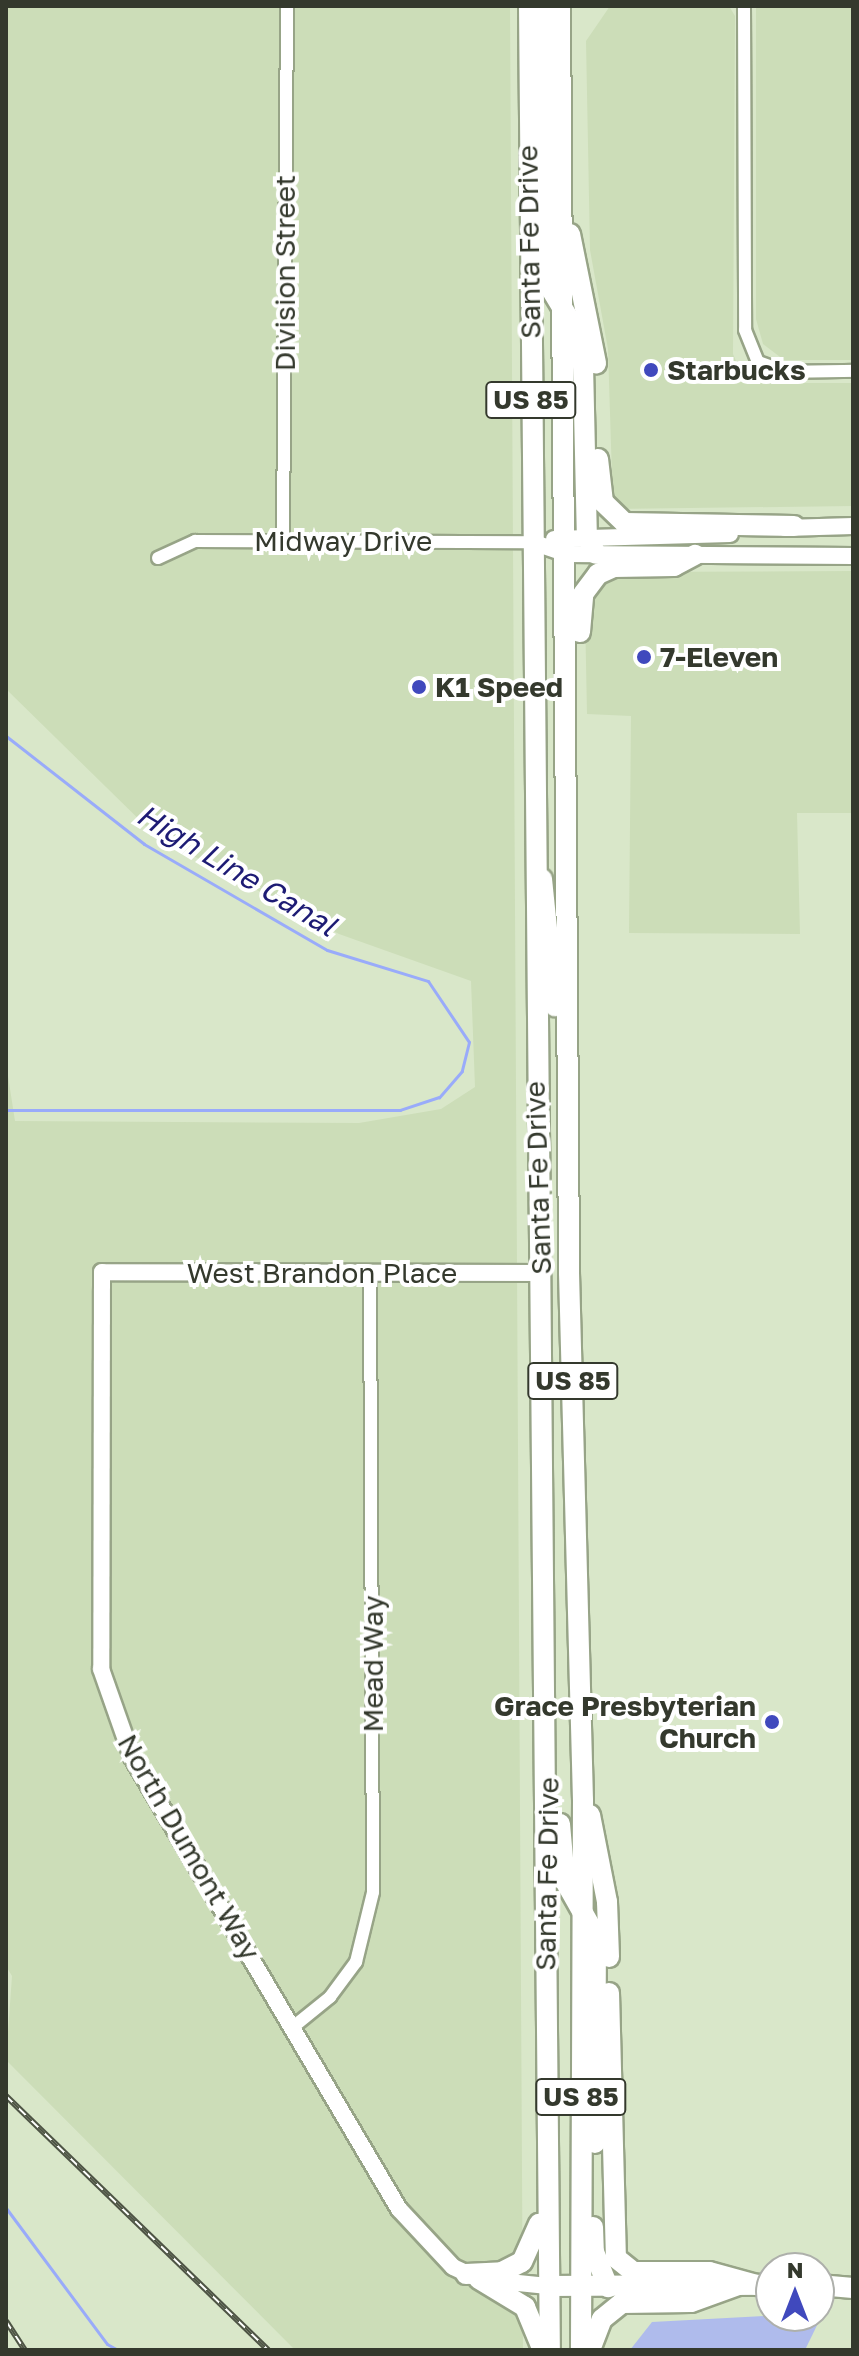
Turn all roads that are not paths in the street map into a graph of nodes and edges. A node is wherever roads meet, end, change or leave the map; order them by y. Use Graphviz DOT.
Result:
graph roads {
  1 [pos="287,6"];
  2 [pos="529,6"];
  3 [pos="544,6"];
  4 [pos="560,6"];
  5 [pos="744,6"];
  6 [pos="562,220"];
  7 [pos="564,309"];
  8 [pos="853,371"];
  9 [pos="794,526"];
  10 [pos="853,526"];
  11 [pos="283,539"];
  12 [pos="532,542"];
  13 [pos="579,545"];
  14 [pos="695,555"];
  15 [pos="853,556"];
  16 [pos="158,558"];
  17 [pos="534,847"];
  18 [pos="567,854"];
  19 [pos="102,1272"];
  20 [pos="370,1273"];
  21 [pos="542,1273"];
  22 [pos="571,1339"];
  23 [pos="545,1465"];
  24 [pos="583,1800"];
  25 [pos="580,1907"];
  26 [pos="293,2027"];
  27 [pos="547,2193"];
  28 [pos="472,2276"];
  29 [pos="755,2285"];
  30 [pos="548,2286"];
  31 [pos="581,2287"];
  32 [pos="608,2287"];
  33 [pos="543,2350"];
  34 [pos="550,2350"];
  35 [pos="581,2350"];
  36 [pos="590,2350"];
  1 -- 11 [label="street, Division Street"];
  2 -- 12 [label="main road, Santa Fe Drive / US 85"];
  3 -- 7 [label="main road"];
  4 -- 6 [label="main road, Santa Fe Drive"];
  5 -- 8 [label="street"];
  6 -- 7 [label="main road, Santa Fe Drive"];
  6 -- 9 [label="main road"];
  7 -- 13 [label="main road, Santa Fe Drive"];
  9 -- 10 [label="street"];
  9 -- 13 [label="street"];
  11 -- 12 [label="street, Midway Drive"];
  11 -- 16 [label="street, Midway Drive"];
  12 -- 13 [label="street"];
  12 -- 17 [label="main road, Santa Fe Drive / US 85"];
  13 -- 14 [label="street"];
  13 -- 18 [label="main road, Santa Fe Drive / US 85"];
  14 -- 15 [label="street"];
  14 -- 18 [label="main road"];
  17 -- 21 [label="main road, Santa Fe Drive / US 85"];
  17 -- 22 [label="main road"];
  18 -- 22 [label="main road, Santa Fe Drive / US 85"];
  19 -- 20 [label="street, West Brandon Place"];
  19 -- 26 [label="street, North Dumont Way"];
  20 -- 21 [label="street, West Brandon Place"];
  20 -- 26 [label="street, Mead Way"];
  21 -- 23 [label="main road, Santa Fe Drive / US 85"];
  22 -- 24 [label="main road, Santa Fe Drive / US 85"];
  23 -- 25 [label="main road"];
  23 -- 27 [label="main road, Santa Fe Drive / US 85"];
  24 -- 25 [label="main road, Santa Fe Drive / US 85"];
  24 -- 29 [label="main road"];
  25 -- 31 [label="main road, Santa Fe Drive / US 85"];
  25 -- 32 [label="main road"];
  26 -- 28 [label="street, North Dumont Way"];
  27 -- 28 [label="main road"];
  27 -- 30 [label="main road, Santa Fe Drive / US 85"];
  28 -- 30 [label="street"];
  28 -- 33 [label="main road"];
  29 -- 32 [label="main road"];
  29 -- 36 [label="main road"];
  30 -- 31 [label="main road"];
  30 -- 34 [label="main road, Santa Fe Drive / US 85"];
  31 -- 32 [label="main road"];
  31 -- 35 [label="main road, Santa Fe Drive / US 85"];
}
